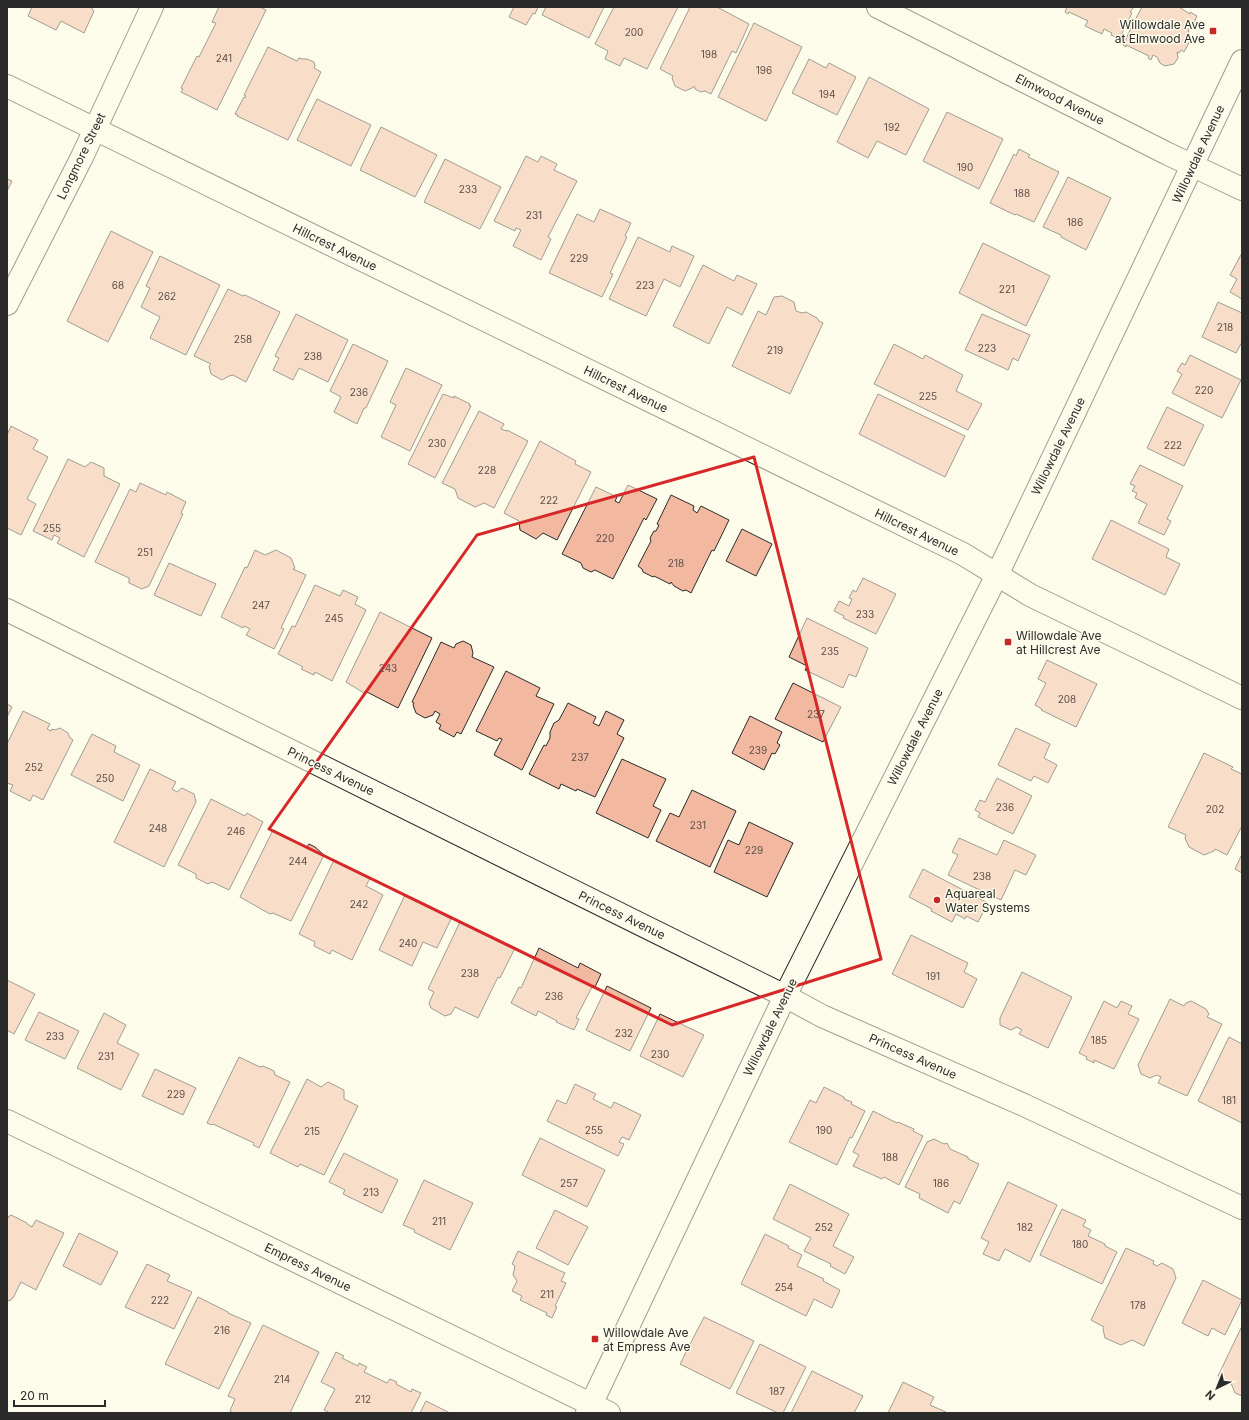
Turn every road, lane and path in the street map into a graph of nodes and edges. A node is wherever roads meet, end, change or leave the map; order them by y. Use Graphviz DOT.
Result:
graph roads {
  1 [pos="152,7"];
  2 [pos="878,7"];
  3 [pos="1242,60"];
  4 [pos="7,86"];
  5 [pos="95,129"];
  6 [pos="1193,165"];
  7 [pos="1242,190"];
  8 [pos="7,304"];
  9 [pos="997,575"];
  10 [pos="7,610"];
  11 [pos="1242,698"];
  12 [pos="785,996"];
  13 [pos="7,1121"];
  14 [pos="1242,1208"];
  15 [pos="596,1410"];
  1 -- 5 [label="street, Longmore Street"];
  2 -- 6 [label="street, Elmwood Avenue"];
  3 -- 6 [label="street, Willowdale Avenue"];
  4 -- 5 [label="street, Hillcrest Avenue"];
  5 -- 8 [label="street, Longmore Street"];
  5 -- 9 [label="street, Hillcrest Avenue"];
  6 -- 7 [label="street, Elmwood Avenue"];
  6 -- 9 [label="street, Willowdale Avenue"];
  9 -- 11 [label="street, Hillcrest Avenue"];
  9 -- 12 [label="street, Willowdale Avenue"];
  10 -- 12 [label="street, Princess Avenue"];
  12 -- 14 [label="street, Princess Avenue"];
  12 -- 15 [label="street, Willowdale Avenue"];
  13 -- 15 [label="street, Empress Avenue"];
}
